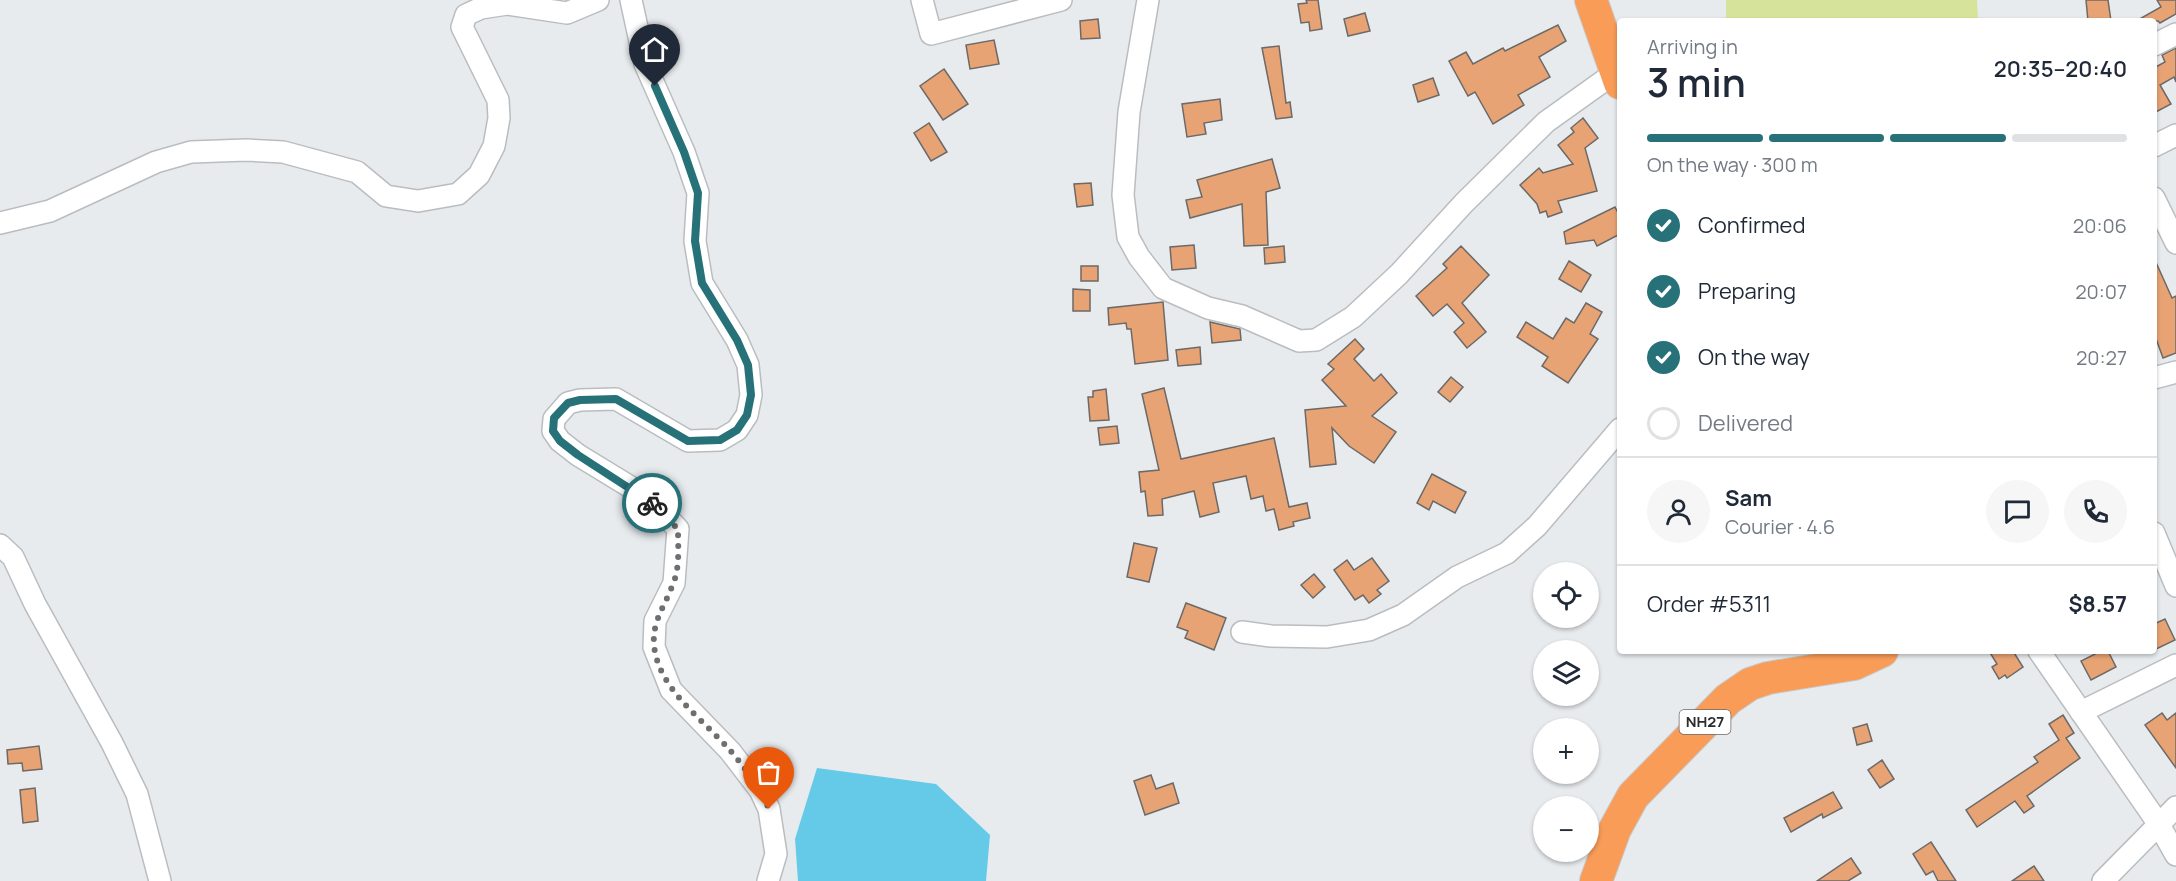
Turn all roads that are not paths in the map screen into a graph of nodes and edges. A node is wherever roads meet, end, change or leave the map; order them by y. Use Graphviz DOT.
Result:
graph roads {
  1 [pos="598,0"];
  2 [pos="632,0"];
  3 [pos="921,0"];
  4 [pos="1061,0"];
  5 [pos="1148,0"];
  6 [pos="1593,1"];
  7 [pos="2176,34"];
  8 [pos="2157,44"];
  9 [pos="1617,75"];
  10 [pos="1617,79"];
  11 [pos="2176,135"];
  12 [pos="2157,144"];
  13 [pos="2157,204"];
  14 [pos="0,223"];
  15 [pos="2176,243"];
  16 [pos="2176,372"];
  17 [pos="2157,377"];
  18 [pos="1617,433"];
  19 [pos="2157,540"];
  20 [pos="0,545"];
  21 [pos="2176,586"];
  22 [pos="1242,632"];
  23 [pos="1876,654"];
  24 [pos="2041,654"];
  25 [pos="2176,665"];
  26 [pos="2081,711"];
  27 [pos="2176,807"];
  28 [pos="2158,823"];
  29 [pos="2176,855"];
  30 [pos="160,881"];
  31 [pos="768,881"];
  32 [pos="1596,881"];
  33 [pos="2103,881"];
  1 -- 14 [label="street"];
  2 -- 31 [label="street"];
  3 -- 4 [label="street"];
  5 -- 10 [label="street"];
  6 -- 9 [label="highway"];
  7 -- 8 [label="street"];
  11 -- 12 [label="street"];
  13 -- 15 [label="street"];
  16 -- 17 [label="street"];
  18 -- 22 [label="street"];
  19 -- 21 [label="street"];
  20 -- 30 [label="street"];
  23 -- 32 [label="highway, NH27"];
  24 -- 26 [label="street"];
  25 -- 26 [label="street"];
  26 -- 28 [label="street"];
  27 -- 28 [label="street"];
  28 -- 29 [label="street"];
  28 -- 33 [label="street"];
}
